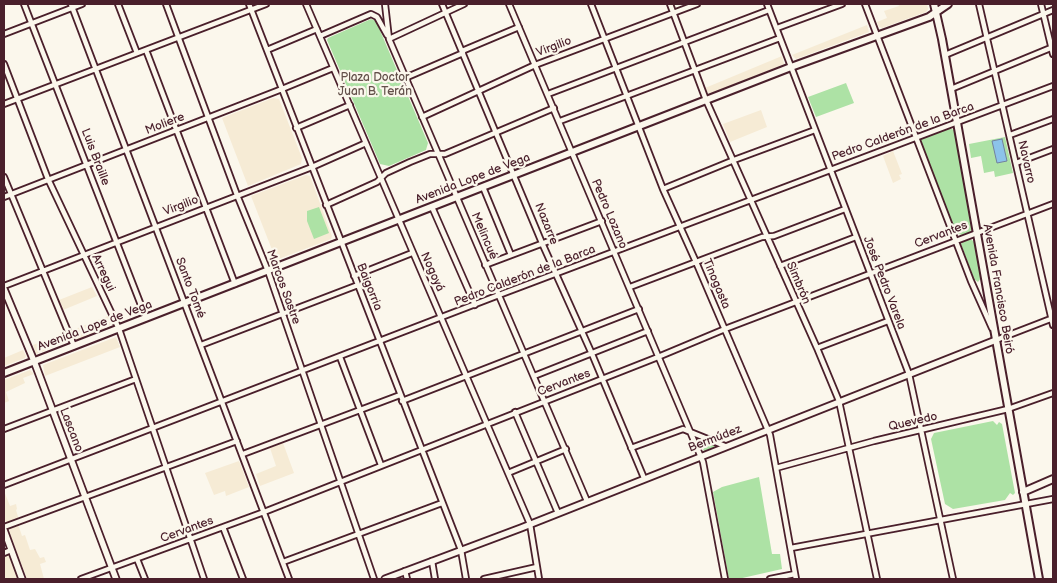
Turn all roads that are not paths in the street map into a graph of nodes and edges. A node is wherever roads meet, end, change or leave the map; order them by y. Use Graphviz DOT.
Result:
graph roads {
  1 [pos="24,4"];
  2 [pos="82,4"];
  3 [pos="118,4"];
  4 [pos="173,4"];
  5 [pos="249,4"];
  6 [pos="266,4"];
  7 [pos="306,4"];
  8 [pos="385,4"];
  9 [pos="442,4"];
  10 [pos="464,4"];
  11 [pos="509,4"];
  12 [pos="591,4"];
  13 [pos="670,4"];
  14 [pos="697,4"];
  15 [pos="767,4"];
  16 [pos="842,4"];
  17 [pos="865,4"];
  18 [pos="934,4"];
  19 [pos="948,4"];
  20 [pos="979,4"];
  21 [pos="1041,4"];
  22 [pos="167,5"];
  23 [pos="72,6"];
  24 [pos="251,10"];
  25 [pos="769,10"];
  26 [pos="1053,10"];
  27 [pos="446,12"];
  28 [pos="673,12"];
  29 [pos="936,12"];
  30 [pos="1044,14"];
  31 [pos="31,23"];
  32 [pos="519,27"];
  33 [pos="776,28"];
  34 [pos="317,29"];
  35 [pos="4,34"];
  36 [pos="877,35"];
  37 [pos="320,36"];
  38 [pos="179,38"];
  39 [pos="780,38"];
  40 [pos="987,38"];
  41 [pos="389,39"];
  42 [pos="604,39"];
  43 [pos="684,42"];
  44 [pos="1052,47"];
  45 [pos="146,50"];
  46 [pos="267,50"];
  47 [pos="463,52"];
  48 [pos="137,53"];
  49 [pos="1053,54"];
  50 [pos="945,56"];
  51 [pos="4,64"];
  52 [pos="535,65"];
  53 [pos="792,67"];
  54 [pos="333,68"];
  55 [pos="616,68"];
  56 [pos="96,69"];
  57 [pos="694,70"];
  58 [pos="994,71"];
  59 [pos="406,78"];
  60 [pos="55,84"];
  61 [pos="1053,86"];
  62 [pos="282,89"];
  63 [pos="951,89"];
  64 [pos="479,90"];
  65 [pos="548,94"];
  66 [pos="626,96"];
  67 [pos="17,99"];
  68 [pos="706,100"];
  69 [pos="4,104"];
  70 [pos="350,105"];
  71 [pos="1003,106"];
  72 [pos="554,108"];
  73 [pos="422,117"];
  74 [pos="208,118"];
  75 [pos="1053,119"];
  76 [pos="560,121"];
  77 [pos="957,123"];
  78 [pos="639,127"];
  79 [pos="296,128"];
  80 [pos="176,130"];
  81 [pos="815,130"];
  82 [pos="497,132"];
  83 [pos="1010,135"];
  84 [pos="915,138"];
  85 [pos="366,143"];
  86 [pos="1053,149"];
  87 [pos="126,150"];
  88 [pos="572,152"];
  89 [pos="438,154"];
  90 [pos="734,160"];
  91 [pos="1016,163"];
  92 [pos="87,164"];
  93 [pos="312,167"];
  94 [pos="830,170"];
  95 [pos="515,174"];
  96 [pos="4,177"];
  97 [pos="381,178"];
  98 [pos="48,179"];
  99 [pos="483,187"];
  100 [pos="663,189"];
  101 [pos="10,194"];
  102 [pos="237,195"];
  103 [pos="4,197"];
  104 [pos="457,197"];
  105 [pos="750,200"];
  106 [pos="1053,204"];
  107 [pos="326,205"];
  108 [pos="206,207"];
  109 [pos="432,207"];
  110 [pos="845,209"];
  111 [pos="1028,214"];
  112 [pos="399,220"];
  113 [pos="602,221"];
  114 [pos="156,227"];
  115 [pos="680,228"];
  116 [pos="977,232"];
  117 [pos="767,236"];
  118 [pos="856,237"];
  119 [pos="956,240"];
  120 [pos="117,242"];
  121 [pos="341,243"];
  122 [pos="542,243"];
  123 [pos="614,252"];
  124 [pos="412,253"];
  125 [pos="83,254"];
  126 [pos="511,255"];
  127 [pos="696,262"];
  128 [pos="485,265"];
  129 [pos="780,266"];
  130 [pos="43,271"];
  131 [pos="268,271"];
  132 [pos="870,273"];
  133 [pos="557,275"];
  134 [pos="354,276"];
  135 [pos="235,284"];
  136 [pos="358,286"];
  137 [pos="630,287"];
  138 [pos="4,288"];
  139 [pos="499,295"];
  140 [pos="796,302"];
  141 [pos="186,303"];
  142 [pos="475,305"];
  143 [pos="639,309"];
  144 [pos="282,314"];
  145 [pos="146,318"];
  146 [pos="441,318"];
  147 [pos="1053,318"];
  148 [pos="888,321"];
  149 [pos="1053,325"];
  150 [pos="119,329"];
  151 [pos="725,329"];
  152 [pos="582,331"];
  153 [pos="648,331"];
  154 [pos="995,337"];
  155 [pos="380,342"];
  156 [pos="202,345"];
  157 [pos="74,346"];
  158 [pos="817,348"];
  159 [pos="524,353"];
  160 [pos="592,354"];
  161 [pos="340,357"];
  162 [pos="658,357"];
  163 [pos="34,361"];
  164 [pos="303,371"];
  165 [pos="4,373"];
  166 [pos="909,374"];
  167 [pos="466,376"];
  168 [pos="534,376"];
  169 [pos="136,379"];
  170 [pos="602,379"];
  171 [pos="1053,393"];
  172 [pos="401,398"];
  173 [pos="545,400"];
  174 [pos="839,401"];
  175 [pos="222,402"];
  176 [pos="1008,409"];
  177 [pos="52,410"];
  178 [pos="360,410"];
  179 [pos="515,412"];
  180 [pos="486,424"];
  181 [pos="321,425"];
  182 [pos="153,428"];
  183 [pos="4,429"];
  184 [pos="768,430"];
  185 [pos="922,430"];
  186 [pos="690,432"];
  187 [pos="237,441"];
  188 [pos="725,446"];
  189 [pos="631,448"];
  190 [pos="848,448"];
  191 [pos="421,449"];
  192 [pos="566,449"];
  193 [pos="243,454"];
  194 [pos="700,456"];
  195 [pos="71,460"];
  196 [pos="536,461"];
  197 [pos="381,465"];
  198 [pos="166,467"];
  199 [pos="776,468"];
  200 [pos="508,473"];
  201 [pos="644,478"];
  202 [pos="1053,479"];
  203 [pos="340,481"];
  204 [pos="4,485"];
  205 [pos="1023,492"];
  206 [pos="85,497"];
  207 [pos="1053,499"];
  208 [pos="587,501"];
  209 [pos="442,503"];
  210 [pos="1025,504"];
  211 [pos="264,512"];
  212 [pos="558,513"];
  213 [pos="941,520"];
  214 [pos="530,524"];
  215 [pos="223,527"];
  216 [pos="4,529"];
  217 [pos="868,533"];
  218 [pos="359,534"];
  219 [pos="190,539"];
  220 [pos="791,548"];
  221 [pos="11,550"];
  222 [pos="461,550"];
  223 [pos="4,553"];
  224 [pos="137,559"];
  225 [pos="432,561"];
  226 [pos="283,562"];
  227 [pos="537,567"];
  228 [pos="111,568"];
  229 [pos="405,571"];
  230 [pos="796,576"];
  231 [pos="22,579"];
  232 [pos="81,579"];
  233 [pos="116,579"];
  234 [pos="145,579"];
  235 [pos="204,579"];
  236 [pos="243,579"];
  237 [pos="289,579"];
  238 [pos="374,579"];
  239 [pos="385,579"];
  240 [pos="407,579"];
  241 [pos="435,579"];
  242 [pos="466,579"];
  243 [pos="484,579"];
  244 [pos="539,579"];
  245 [pos="725,579"];
  246 [pos="770,579"];
  247 [pos="877,579"];
  248 [pos="953,579"];
  249 [pos="1039,579"];
  1 -- 31 [label="street, Luis Braille"];
  2 -- 23 [label="street"];
  3 -- 48 [label="street"];
  4 -- 22 [label="street"];
  5 -- 24 [label="street, Baigorria"];
  6 -- 24 [label="street"];
  7 -- 34 [label="street, Nogoyá"];
  8 -- 41 [label="street, Melincué"];
  9 -- 27 [label="street, Nazarre"];
  10 -- 27 [label="street"];
  11 -- 32 [label="street, Pedro Lozano"];
  12 -- 42 [label="street, Tinogasta"];
  13 -- 28 [label="street, Simbrón"];
  14 -- 28 [label="street, Virgilio"];
  15 -- 25 [label="street, José Pedro Varela"];
  16 -- 33 [label="street"];
  17 -- 36 [label="street"];
  18 -- 29 [label="main road, Avenida Francisco Beiró"];
  19 -- 29 [label="main road, Avenida Lope de Vega"];
  20 -- 40 [label="street, Navarro"];
  21 -- 30 [label="street"];
  22 -- 38 [label="street, Marcos Sastre"];
  23 -- 31 [label="street"];
  23 -- 56 [label="street, Santo Tomé"];
  24 -- 38 [label="street"];
  24 -- 46 [label="street, Baigorria"];
  25 -- 33 [label="street, José Pedro Varela"];
  25 -- 43 [label="street"];
  26 -- 30 [label="street"];
  27 -- 41 [label="street"];
  27 -- 47 [label="street, Nazarre"];
  28 -- 42 [label="street, Virgilio"];
  28 -- 43 [label="street, Simbrón"];
  29 -- 36 [label="main road, Avenida Lope de Vega"];
  29 -- 50 [label="main road, Avenida Francisco Beiró"];
  30 -- 40 [label="street"];
  30 -- 44 [label="street"];
  31 -- 35 [label="street"];
  31 -- 60 [label="street, Luis Braille"];
  32 -- 47 [label="street"];
  32 -- 52 [label="street, Pedro Lozano"];
  33 -- 39 [label="street, José Pedro Varela"];
  34 -- 37 [label="street, Nogoyá"];
  34 -- 46 [label="street"];
  36 -- 53 [label="main road, Avenida Lope de Vega"];
  36 -- 84 [label="street"];
  37 -- 41 [label="street"];
  37 -- 54 [label="street, Nogoyá"];
  38 -- 45 [label="street"];
  38 -- 74 [label="street, Marcos Sastre"];
  39 -- 53 [label="street, José Pedro Varela"];
  39 -- 57 [label="street"];
  40 -- 50 [label="street"];
  40 -- 58 [label="street, Navarro"];
  41 -- 59 [label="street, Melincué"];
  42 -- 52 [label="street, Virgilio"];
  42 -- 55 [label="street, Tinogasta"];
  43 -- 55 [label="street"];
  43 -- 57 [label="street, Simbrón"];
  44 -- 49 [label="street"];
  44 -- 58 [label="street"];
  45 -- 48 [label="street"];
  45 -- 80 [label="street"];
  46 -- 62 [label="street, Baigorria"];
  47 -- 59 [label="street"];
  47 -- 64 [label="street, Nazarre"];
  48 -- 56 [label="street"];
  50 -- 63 [label="main road, Avenida Francisco Beiró"];
  51 -- 67 [label="street, Arregui"];
  52 -- 64 [label="street, Virgilio"];
  52 -- 65 [label="street, Pedro Lozano"];
  53 -- 68 [label="main road, Avenida Lope de Vega"];
  53 -- 81 [label="street, José Pedro Varela"];
  54 -- 62 [label="street, Moliere"];
  54 -- 70 [label="street, Nogoyá"];
  55 -- 65 [label="street"];
  55 -- 66 [label="street, Tinogasta"];
  56 -- 60 [label="street"];
  56 -- 87 [label="street, Santo Tomé"];
  57 -- 66 [label="street"];
  57 -- 68 [label="street, Simbrón"];
  58 -- 63 [label="street"];
  58 -- 71 [label="street, Navarro"];
  59 -- 73 [label="street, Melincué"];
  60 -- 67 [label="street"];
  60 -- 92 [label="street, Luis Braille"];
  61 -- 71 [label="street, Pedro Calderón de la Barca"];
  62 -- 74 [label="street, Moliere"];
  62 -- 79 [label="street, Baigorria"];
  63 -- 77 [label="main road, Avenida Francisco Beiró"];
  64 -- 73 [label="street, Virgilio"];
  64 -- 82 [label="street, Nazarre"];
  65 -- 72 [label="street, Pedro Lozano"];
  66 -- 76 [label="street"];
  66 -- 78 [label="street, Tinogasta"];
  67 -- 69 [label="street"];
  67 -- 98 [label="street, Arregui"];
  68 -- 78 [label="main road, Avenida Lope de Vega"];
  68 -- 90 [label="street, Simbrón"];
  70 -- 79 [label="street"];
  70 -- 85 [label="street, Nogoyá"];
  71 -- 77 [label="street, Pedro Calderón de la Barca"];
  71 -- 83 [label="street, Navarro"];
  72 -- 76 [label="street, Pedro Lozano"];
  72 -- 82 [label="street"];
  73 -- 89 [label="street, Melincué"];
  74 -- 80 [label="street, Moliere"];
  74 -- 102 [label="street, Marcos Sastre"];
  75 -- 83 [label="street"];
  76 -- 88 [label="street, Pedro Lozano"];
  77 -- 84 [label="street, Pedro Calderón de la Barca"];
  77 -- 116 [label="main road, Avenida Francisco Beiró"];
  78 -- 88 [label="main road, Avenida Lope de Vega"];
  78 -- 100 [label="street, Tinogasta"];
  79 -- 93 [label="street, Baigorria"];
  80 -- 87 [label="street, Moliere"];
  80 -- 108 [label="street"];
  81 -- 90 [label="street"];
  81 -- 94 [label="street, José Pedro Varela"];
  82 -- 89 [label="street"];
  82 -- 95 [label="street, Nazarre"];
  83 -- 91 [label="street, Navarro"];
  84 -- 94 [label="street, Pedro Calderón de la Barca"];
  84 -- 119 [label="street"];
  85 -- 93 [label="street, Virgilio"];
  85 -- 97 [label="street, Nogoyá"];
  86 -- 91 [label="street"];
  87 -- 92 [label="street, Moliere"];
  87 -- 114 [label="street, Santo Tomé"];
  88 -- 95 [label="main road, Avenida Lope de Vega"];
  88 -- 113 [label="street, Pedro Lozano"];
  89 -- 97 [label="street"];
  89 -- 104 [label="street, Melincué"];
  90 -- 100 [label="street"];
  90 -- 105 [label="street, Simbrón"];
  91 -- 111 [label="street, Navarro"];
  92 -- 98 [label="street, Moliere"];
  92 -- 120 [label="street, Luis Braille"];
  93 -- 102 [label="street, Virgilio"];
  93 -- 107 [label="street, Baigorria"];
  94 -- 105 [label="street, Pedro Calderón de la Barca"];
  94 -- 110 [label="street, José Pedro Varela"];
  95 -- 99 [label="main road, Avenida Lope de Vega"];
  95 -- 122 [label="street, Nazarre"];
  96 -- 101 [label="street"];
  97 -- 107 [label="street"];
  97 -- 112 [label="street, Nogoyá"];
  98 -- 101 [label="street, Moliere"];
  98 -- 125 [label="street, Arregui"];
  99 -- 104 [label="main road, Avenida Lope de Vega"];
  99 -- 126 [label="street"];
  100 -- 115 [label="street, Tinogasta"];
  101 -- 103 [label="street, Moliere"];
  101 -- 130 [label="street"];
  102 -- 108 [label="street, Virgilio"];
  102 -- 131 [label="street, Marcos Sastre"];
  104 -- 109 [label="main road, Avenida Lope de Vega"];
  104 -- 128 [label="street, Melincué"];
  105 -- 115 [label="street, Pedro Calderón de la Barca"];
  105 -- 117 [label="street, Simbrón"];
  106 -- 111 [label="street, Cervantes"];
  107 -- 121 [label="street, Baigorria"];
  108 -- 114 [label="street, Virgilio"];
  108 -- 135 [label="street"];
  109 -- 112 [label="main road, Avenida Lope de Vega"];
  109 -- 142 [label="street"];
  110 -- 117 [label="street"];
  110 -- 118 [label="street, José Pedro Varela"];
  111 -- 116 [label="street, Cervantes"];
  111 -- 147 [label="street, Navarro"];
  112 -- 121 [label="main road, Avenida Lope de Vega"];
  112 -- 124 [label="street, Nogoyá"];
  113 -- 122 [label="street"];
  113 -- 123 [label="street, Pedro Lozano"];
  114 -- 120 [label="street, Virgilio"];
  114 -- 141 [label="street, Santo Tomé"];
  115 -- 123 [label="street, Pedro Calderón de la Barca"];
  115 -- 127 [label="street, Tinogasta"];
  116 -- 119 [label="street, Cervantes"];
  116 -- 154 [label="main road, Avenida Francisco Beiró"];
  117 -- 127 [label="street"];
  117 -- 129 [label="street, Simbrón"];
  118 -- 129 [label="street"];
  118 -- 132 [label="street, José Pedro Varela"];
  119 -- 132 [label="street, Cervantes"];
  119 -- 154 [label="street"];
  120 -- 125 [label="street, Virgilio"];
  120 -- 145 [label="street, Luis Braille"];
  121 -- 131 [label="main road, Avenida Lope de Vega"];
  121 -- 134 [label="street, Baigorria"];
  122 -- 126 [label="street"];
  122 -- 133 [label="street, Nazarre"];
  123 -- 133 [label="street, Pedro Calderón de la Barca"];
  123 -- 137 [label="street, Pedro Lozano"];
  124 -- 134 [label="street"];
  124 -- 146 [label="street, Nogoyá"];
  125 -- 130 [label="street, Virgilio"];
  125 -- 150 [label="street, Arregui"];
  126 -- 128 [label="street"];
  127 -- 137 [label="street"];
  127 -- 151 [label="street, Tinogasta"];
  128 -- 139 [label="street, Melincué"];
  129 -- 140 [label="street, Simbrón"];
  130 -- 138 [label="street, Virgilio"];
  130 -- 157 [label="street"];
  131 -- 135 [label="main road, Avenida Lope de Vega"];
  131 -- 144 [label="street, Marcos Sastre"];
  132 -- 140 [label="street, Cervantes"];
  132 -- 148 [label="street, José Pedro Varela"];
  133 -- 139 [label="street, Pedro Calderón de la Barca"];
  133 -- 152 [label="street, Nazarre"];
  134 -- 136 [label="street, Baigorria"];
  135 -- 141 [label="main road, Avenida Lope de Vega"];
  136 -- 144 [label="street"];
  136 -- 155 [label="street, Baigorria"];
  137 -- 143 [label="street, Pedro Lozano"];
  138 -- 163 [label="street, Lascano"];
  139 -- 142 [label="street, Pedro Calderón de la Barca"];
  139 -- 159 [label="street, Melincué"];
  140 -- 151 [label="street, Cervantes"];
  140 -- 158 [label="street, Simbrón"];
  141 -- 145 [label="main road, Avenida Lope de Vega"];
  141 -- 156 [label="street, Santo Tomé"];
  142 -- 146 [label="street, Pedro Calderón de la Barca"];
  143 -- 152 [label="street"];
  143 -- 153 [label="street, Pedro Lozano"];
  144 -- 156 [label="street"];
  144 -- 164 [label="street, Marcos Sastre"];
  145 -- 150 [label="main road, Avenida Lope de Vega"];
  146 -- 155 [label="street, Pedro Calderón de la Barca"];
  146 -- 167 [label="street, Nogoyá"];
  147 -- 149 [label="street, Navarro"];
  147 -- 154 [label="street, Bermúdez"];
  148 -- 158 [label="street"];
  148 -- 166 [label="street, José Pedro Varela"];
  150 -- 157 [label="main road, Avenida Lope de Vega"];
  150 -- 169 [label="street, Arregui"];
  151 -- 162 [label="street, Cervantes"];
  151 -- 184 [label="street, Tinogasta"];
  152 -- 159 [label="street"];
  152 -- 160 [label="street, Nazarre"];
  153 -- 160 [label="street"];
  153 -- 162 [label="street, Pedro Lozano"];
  154 -- 166 [label="street, Bermúdez"];
  154 -- 176 [label="main road, Avenida Francisco Beiró"];
  155 -- 161 [label="street, Pedro Calderón de la Barca"];
  155 -- 172 [label="street, Baigorria"];
  156 -- 175 [label="street, Santo Tomé"];
  157 -- 163 [label="main road, Avenida Lope de Vega"];
  158 -- 174 [label="street, Simbrón"];
  159 -- 167 [label="street"];
  159 -- 168 [label="street, Melincué"];
  160 -- 168 [label="street"];
  160 -- 170 [label="street, Nazarre"];
  161 -- 164 [label="street, Pedro Calderón de la Barca"];
  161 -- 178 [label="street"];
  162 -- 170 [label="street, Cervantes"];
  162 -- 186 [label="street, Pedro Lozano"];
  163 -- 165 [label="main road, Avenida Lope de Vega"];
  163 -- 177 [label="street, Lascano"];
  164 -- 175 [label="street, Pedro Calderón de la Barca"];
  164 -- 181 [label="street, Marcos Sastre"];
  166 -- 174 [label="street, Bermúdez"];
  166 -- 185 [label="street, José Pedro Varela"];
  167 -- 172 [label="street"];
  167 -- 180 [label="street, Nogoyá"];
  168 -- 173 [label="street, Melincué"];
  169 -- 177 [label="street"];
  169 -- 182 [label="street, Arregui"];
  170 -- 173 [label="street, Cervantes"];
  170 -- 189 [label="street, Nazarre"];
  171 -- 176 [label="street, Quevedo"];
  172 -- 178 [label="street"];
  172 -- 191 [label="street, Baigorria"];
  173 -- 179 [label="street, Cervantes"];
  173 -- 192 [label="street, Melincué"];
  174 -- 184 [label="street, Bermúdez"];
  174 -- 190 [label="street, Simbrón"];
  175 -- 182 [label="street, Pedro Calderón de la Barca"];
  175 -- 187 [label="street, Santo Tomé"];
  176 -- 185 [label="street, Quevedo"];
  176 -- 205 [label="main road, Avenida Francisco Beiró"];
  177 -- 183 [label="street"];
  177 -- 195 [label="street, Lascano"];
  178 -- 181 [label="street"];
  178 -- 197 [label="street"];
  179 -- 180 [label="street, Cervantes"];
  179 -- 196 [label="street"];
  180 -- 191 [label="street, Cervantes"];
  180 -- 200 [label="street, Nogoyá"];
  181 -- 193 [label="street"];
  181 -- 203 [label="street, Marcos Sastre"];
  182 -- 195 [label="street, Pedro Calderón de la Barca"];
  182 -- 198 [label="street, Arregui"];
  184 -- 188 [label="street, Bermúdez"];
  184 -- 199 [label="street, Tinogasta"];
  185 -- 190 [label="street, Quevedo"];
  185 -- 213 [label="street, José Pedro Varela"];
  186 -- 188 [label="street"];
  186 -- 189 [label="street"];
  186 -- 194 [label="street, Pedro Lozano"];
  187 -- 193 [label="street, Santo Tomé"];
  187 -- 198 [label="street"];
  188 -- 194 [label="street, Bermúdez"];
  189 -- 201 [label="street, Nazarre"];
  190 -- 199 [label="street, Quevedo"];
  190 -- 217 [label="street, Simbrón"];
  191 -- 197 [label="street, Cervantes"];
  191 -- 209 [label="street, Baigorria"];
  192 -- 196 [label="street"];
  192 -- 208 [label="street, Melincué"];
  193 -- 211 [label="street, Santo Tomé"];
  194 -- 201 [label="street, Bermúdez"];
  194 -- 245 [label="street, Pedro Lozano"];
  195 -- 204 [label="street, Pedro Calderón de la Barca"];
  195 -- 206 [label="street, Lascano"];
  196 -- 200 [label="street"];
  196 -- 212 [label="street"];
  197 -- 203 [label="street, Cervantes"];
  198 -- 206 [label="street"];
  198 -- 219 [label="street, Arregui"];
  199 -- 220 [label="street, Tinogasta"];
  200 -- 214 [label="street, Nogoyá"];
  201 -- 208 [label="street, Bermúdez"];
  202 -- 205 [label="main road"];
  203 -- 211 [label="street, Cervantes"];
  203 -- 218 [label="street, Marcos Sastre"];
  205 -- 210 [label="main road, Avenida Francisco Beiró"];
  206 -- 216 [label="street"];
  206 -- 228 [label="street, Lascano"];
  207 -- 210 [label="street"];
  208 -- 212 [label="street, Bermúdez"];
  209 -- 218 [label="street"];
  209 -- 222 [label="street, Baigorria"];
  210 -- 213 [label="street"];
  210 -- 249 [label="main road, Avenida Francisco Beiró"];
  211 -- 215 [label="street, Cervantes"];
  211 -- 226 [label="street, Santo Tomé"];
  212 -- 214 [label="street, Bermúdez"];
  213 -- 217 [label="street"];
  213 -- 248 [label="street, José Pedro Varela"];
  214 -- 222 [label="street, Bermúdez"];
  214 -- 227 [label="street, Nogoyá"];
  215 -- 219 [label="street, Cervantes"];
  215 -- 236 [label="street"];
  216 -- 221 [label="street"];
  217 -- 220 [label="street"];
  217 -- 247 [label="street, Simbrón"];
  218 -- 226 [label="street"];
  218 -- 238 [label="street, Marcos Sastre"];
  219 -- 224 [label="street, Cervantes"];
  219 -- 235 [label="street, Arregui"];
  220 -- 230 [label="street, Tinogasta"];
  221 -- 223 [label="street"];
  221 -- 231 [label="street"];
  222 -- 225 [label="street, Bermúdez"];
  222 -- 242 [label="street, Baigorria"];
  224 -- 228 [label="street, Cervantes"];
  224 -- 234 [label="street"];
  225 -- 229 [label="street, Bermúdez"];
  225 -- 241 [label="street"];
  226 -- 237 [label="street, Santo Tomé"];
  227 -- 243 [label="street"];
  227 -- 244 [label="street, Nogoyá"];
  228 -- 232 [label="street, Cervantes"];
  228 -- 233 [label="street, Lascano"];
  229 -- 239 [label="street, Bermúdez"];
  229 -- 240 [label="street"];
  230 -- 246 [label="street"];
}
